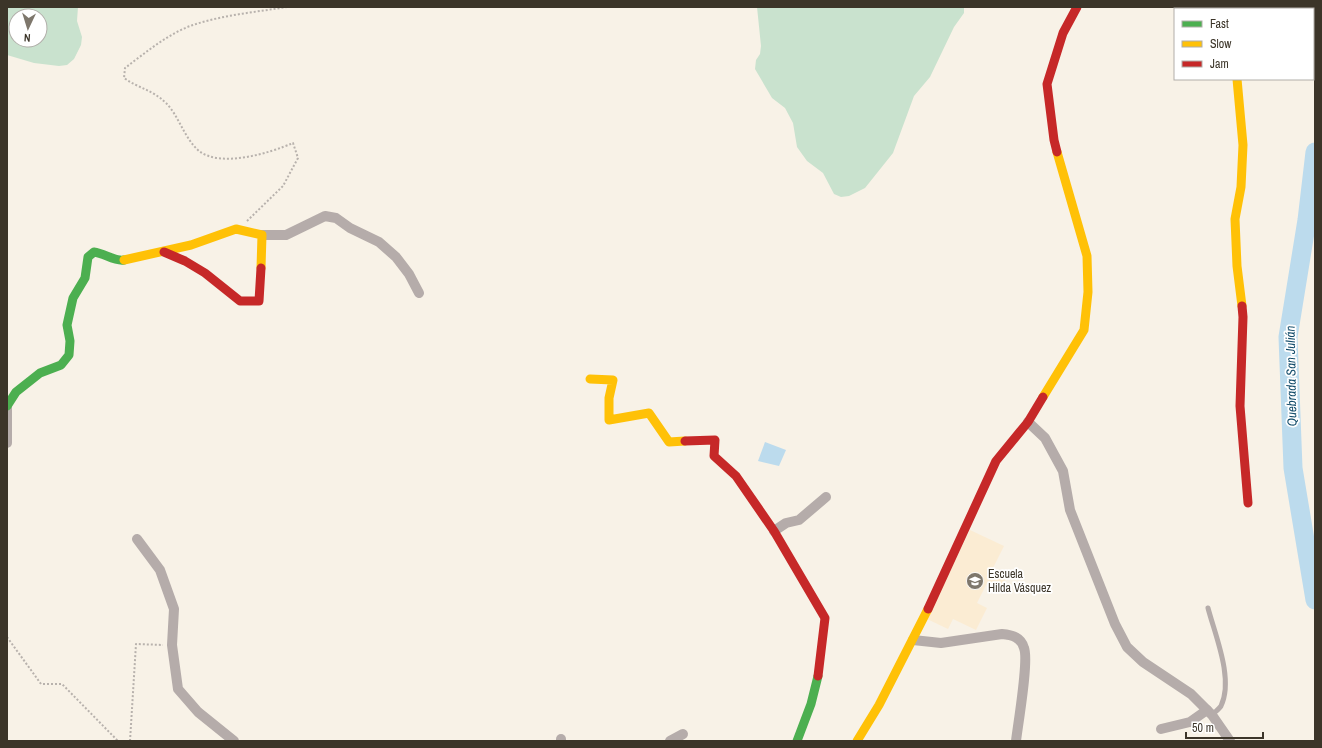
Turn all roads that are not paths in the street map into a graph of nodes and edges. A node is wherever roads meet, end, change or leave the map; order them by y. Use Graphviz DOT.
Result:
graph roads {
  1 [pos="1078,7"];
  2 [pos="1237,80"];
  3 [pos="262,235"];
  4 [pos="164,252"];
  5 [pos="418,293"];
  6 [pos="590,379"];
  7 [pos="7,406"];
  8 [pos="1028,422"];
  9 [pos="7,443"];
  10 [pos="826,497"];
  11 [pos="1248,503"];
  12 [pos="774,531"];
  13 [pos="137,539"];
  14 [pos="1208,608"];
  15 [pos="913,640"];
  16 [pos="1210,712"];
  17 [pos="1162,729"];
  18 [pos="683,734"];
  19 [pos="234,741"];
  20 [pos="670,741"];
  21 [pos="796,741"];
  22 [pos="857,741"];
  23 [pos="1016,741"];
  24 [pos="1230,741"];
  1 -- 8 [label="street"];
  2 -- 11 [label="street"];
  3 -- 4 [label="street"];
  3 -- 4 [label="street"];
  3 -- 5 [label="street"];
  4 -- 7 [label="street"];
  6 -- 12 [label="street"];
  7 -- 9 [label="street"];
  8 -- 15 [label="street"];
  8 -- 16 [label="street"];
  10 -- 12 [label="street"];
  12 -- 21 [label="street"];
  13 -- 19 [label="street"];
  14 -- 16 [label="lane"];
  15 -- 22 [label="street"];
  15 -- 23 [label="street"];
  16 -- 17 [label="street"];
  16 -- 24 [label="street"];
  18 -- 20 [label="street"];
}
